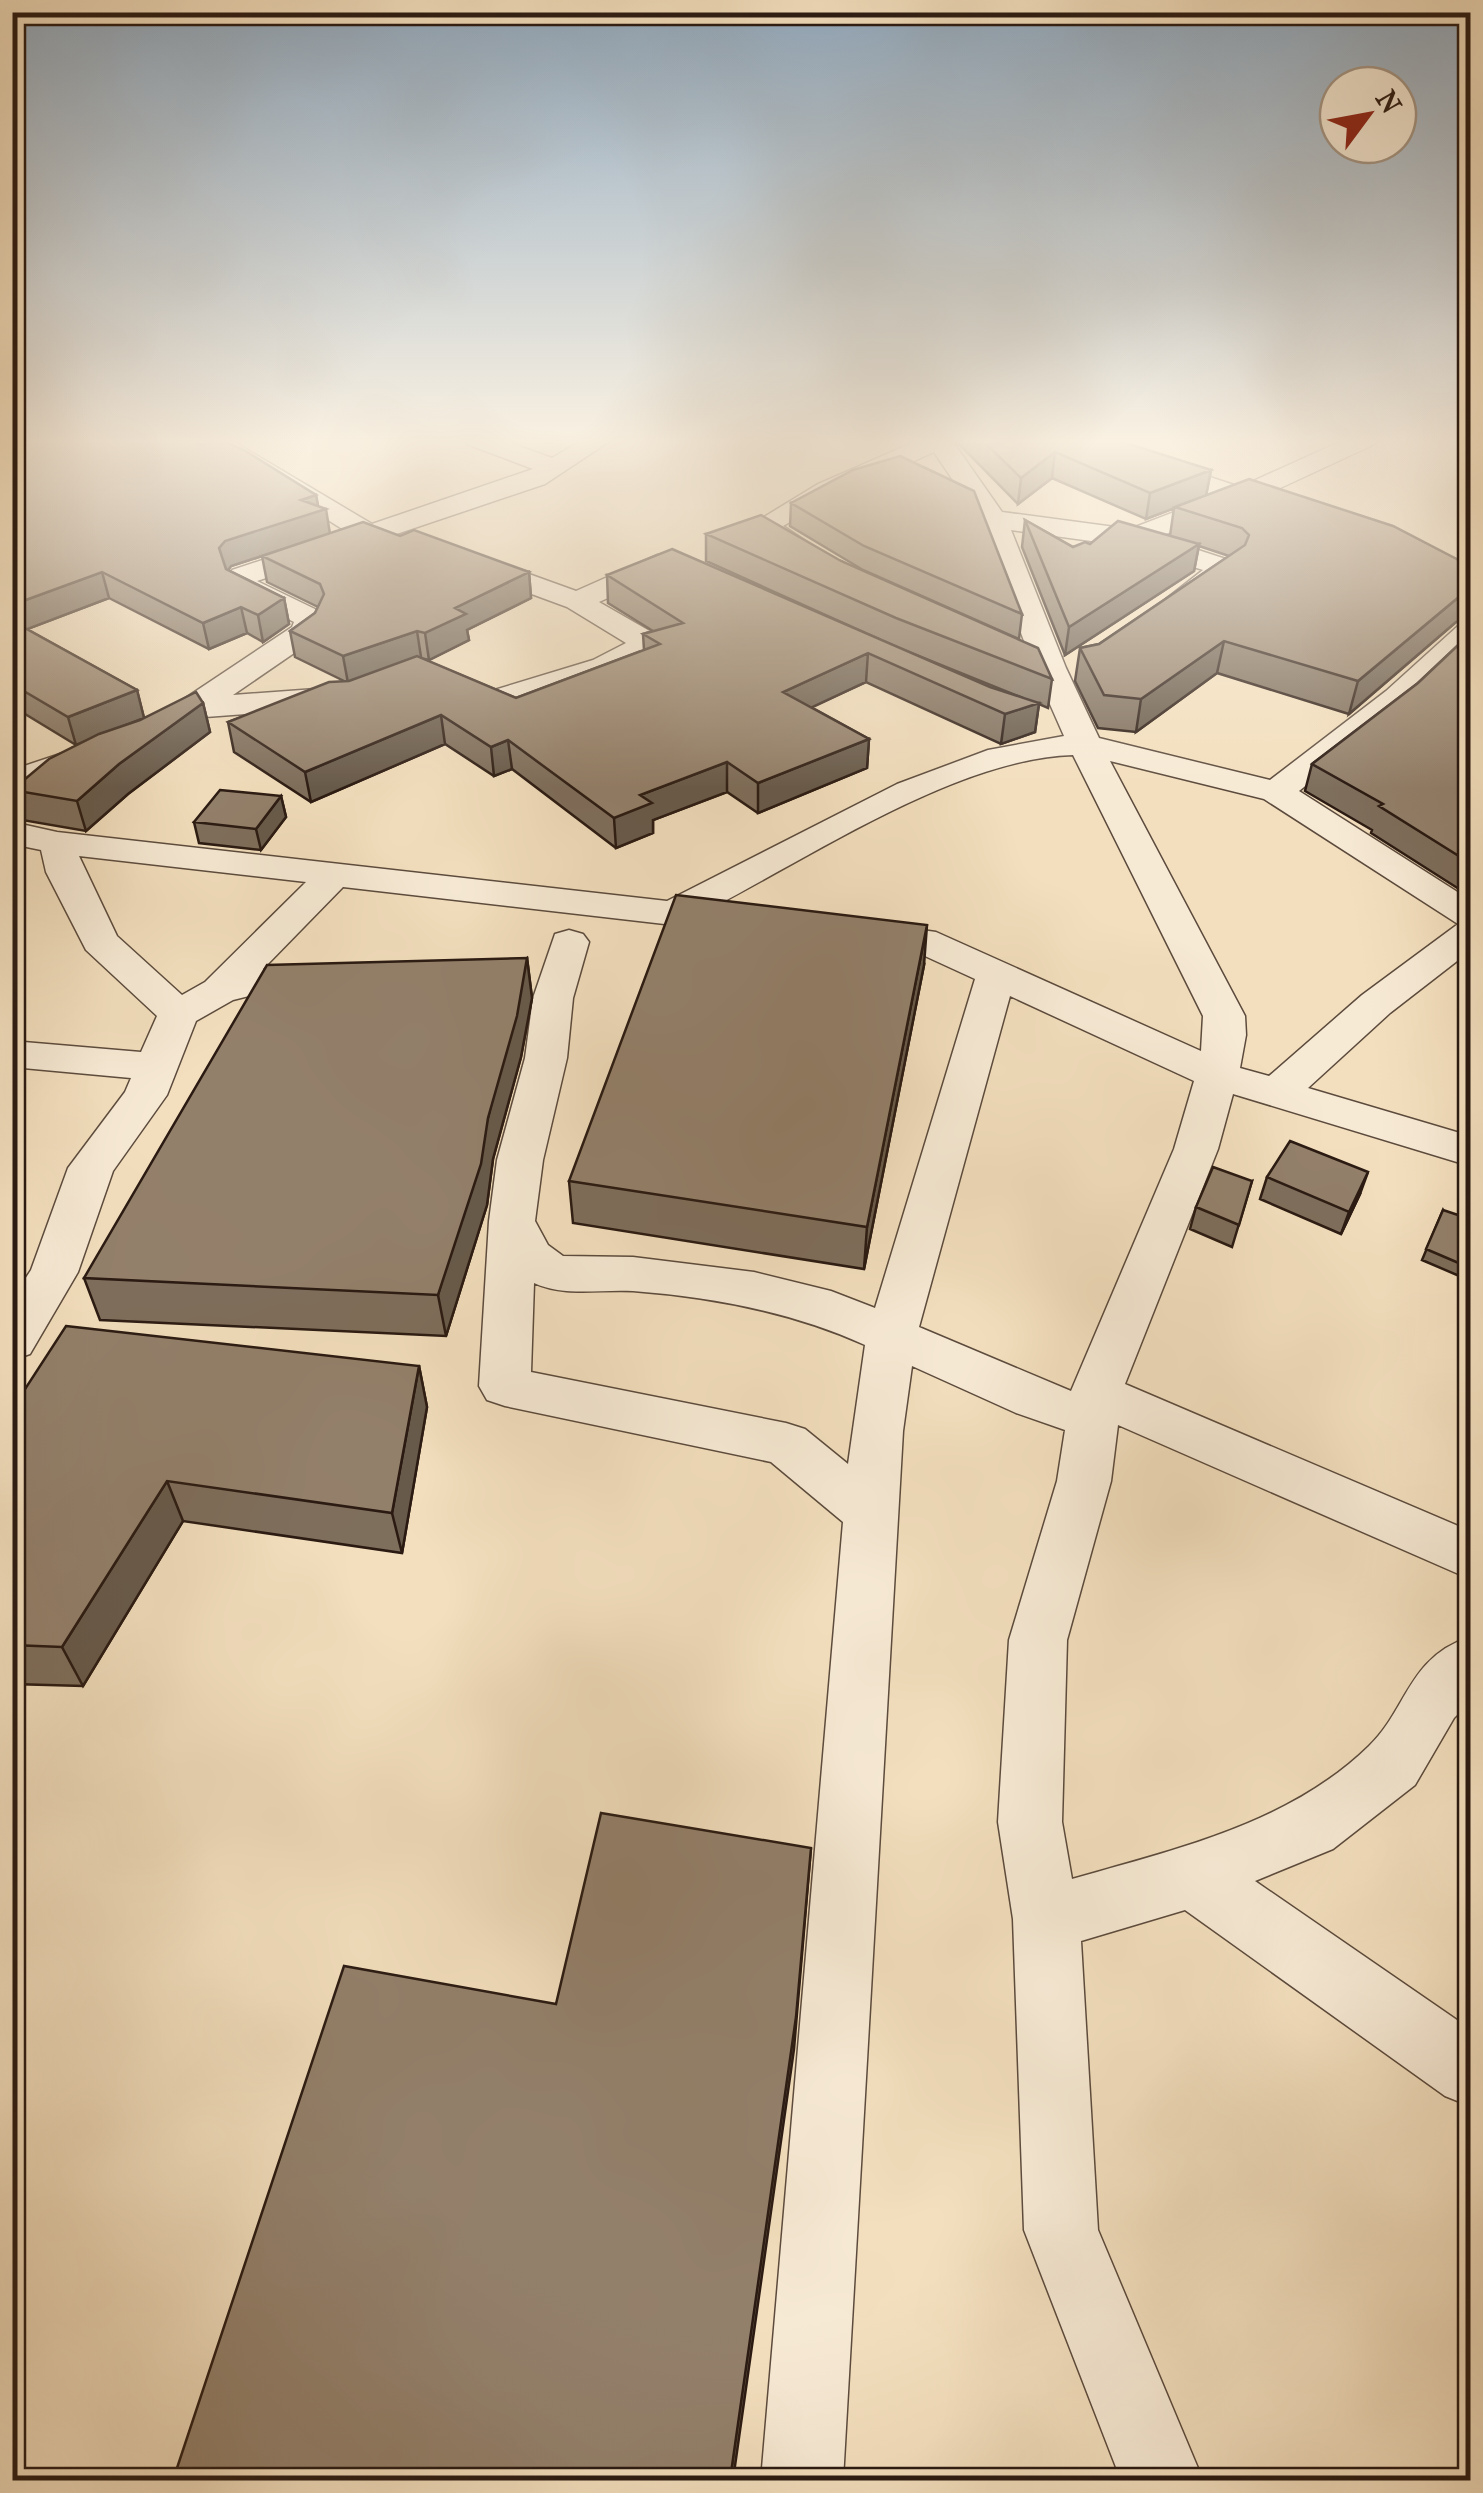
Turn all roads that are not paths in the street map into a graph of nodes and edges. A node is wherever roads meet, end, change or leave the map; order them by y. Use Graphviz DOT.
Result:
graph roads {
  1 [pos="305,555"];
  2 [pos="452,555"];
  3 [pos="813,555"];
  4 [pos="1006,555"];
  5 [pos="1186,555"];
  6 [pos="683,560"];
  7 [pos="822,561"];
  8 [pos="577,601"];
  9 [pos="1157,617"];
  10 [pos="1470,630"];
  11 [pos="422,670"];
  12 [pos="370,689"];
  13 [pos="1056,693"];
  14 [pos="117,744"];
  15 [pos="12,782"];
  16 [pos="1276,792"];
  17 [pos="12,834"];
  18 [pos="57,843"];
  19 [pos="334,875"];
  20 [pos="652,912"];
  21 [pos="1470,916"];
  22 [pos="767,924"];
  23 [pos="825,930"];
  24 [pos="1470,933"];
  25 [pos="570,942"];
  26 [pos="518,969"];
  27 [pos="996,974"];
  28 [pos="368,984"];
  29 [pos="220,991"];
  30 [pos="178,1014"];
  31 [pos="12,1054"];
  32 [pos="157,1068"];
  33 [pos="1217,1076"];
  34 [pos="1280,1092"];
  35 [pos="1470,1150"];
  36 [pos="512,1221"];
  37 [pos="17,1327"];
  38 [pos="891,1336"];
  39 [pos="1094,1406"];
  40 [pos="872,1514"];
  41 [pos="1470,1556"];
  42 [pos="1470,1663"];
  43 [pos="1192,1876"];
  44 [pos="1046,1919"];
  45 [pos="1470,2070"];
  46 [pos="802,2480"];
  47 [pos="1162,2480"];
  1 -- 12 [label="street"];
  2 -- 8 [label="street"];
  3 -- 7 [label="street"];
  4 -- 13 [label="street"];
  5 -- 9 [label="street"];
  6 -- 8 [label="street"];
  8 -- 11 [label="street"];
  10 -- 16 [label="street"];
  13 -- 16 [label="street"];
  13 -- 20 [label="street"];
  13 -- 33 [label="street"];
  14 -- 15 [label="street"];
  16 -- 21 [label="street"];
  17 -- 18 [label="street"];
  18 -- 19 [label="street"];
  18 -- 30 [label="street"];
  19 -- 20 [label="street"];
  19 -- 29 [label="street"];
  20 -- 22 [label="street"];
  20 -- 25 [label="street"];
  23 -- 27 [label="street"];
  24 -- 34 [label="street"];
  25 -- 26 [label="street"];
  25 -- 36 [label="street"];
  27 -- 33 [label="street"];
  27 -- 38 [label="street"];
  28 -- 29 [label="street"];
  29 -- 30 [label="street"];
  30 -- 32 [label="street"];
  31 -- 32 [label="street"];
  32 -- 37 [label="street"];
  33 -- 34 [label="street"];
  33 -- 39 [label="street"];
  34 -- 35 [label="street"];
  36 -- 38 [label="street"];
  36 -- 40 [label="street"];
  38 -- 39 [label="street"];
  38 -- 40 [label="street"];
  39 -- 41 [label="street"];
  39 -- 44 [label="street"];
  40 -- 46 [label="street"];
  42 -- 43 [label="street"];
  43 -- 44 [label="street"];
  43 -- 45 [label="street"];
  44 -- 47 [label="street"];
}
